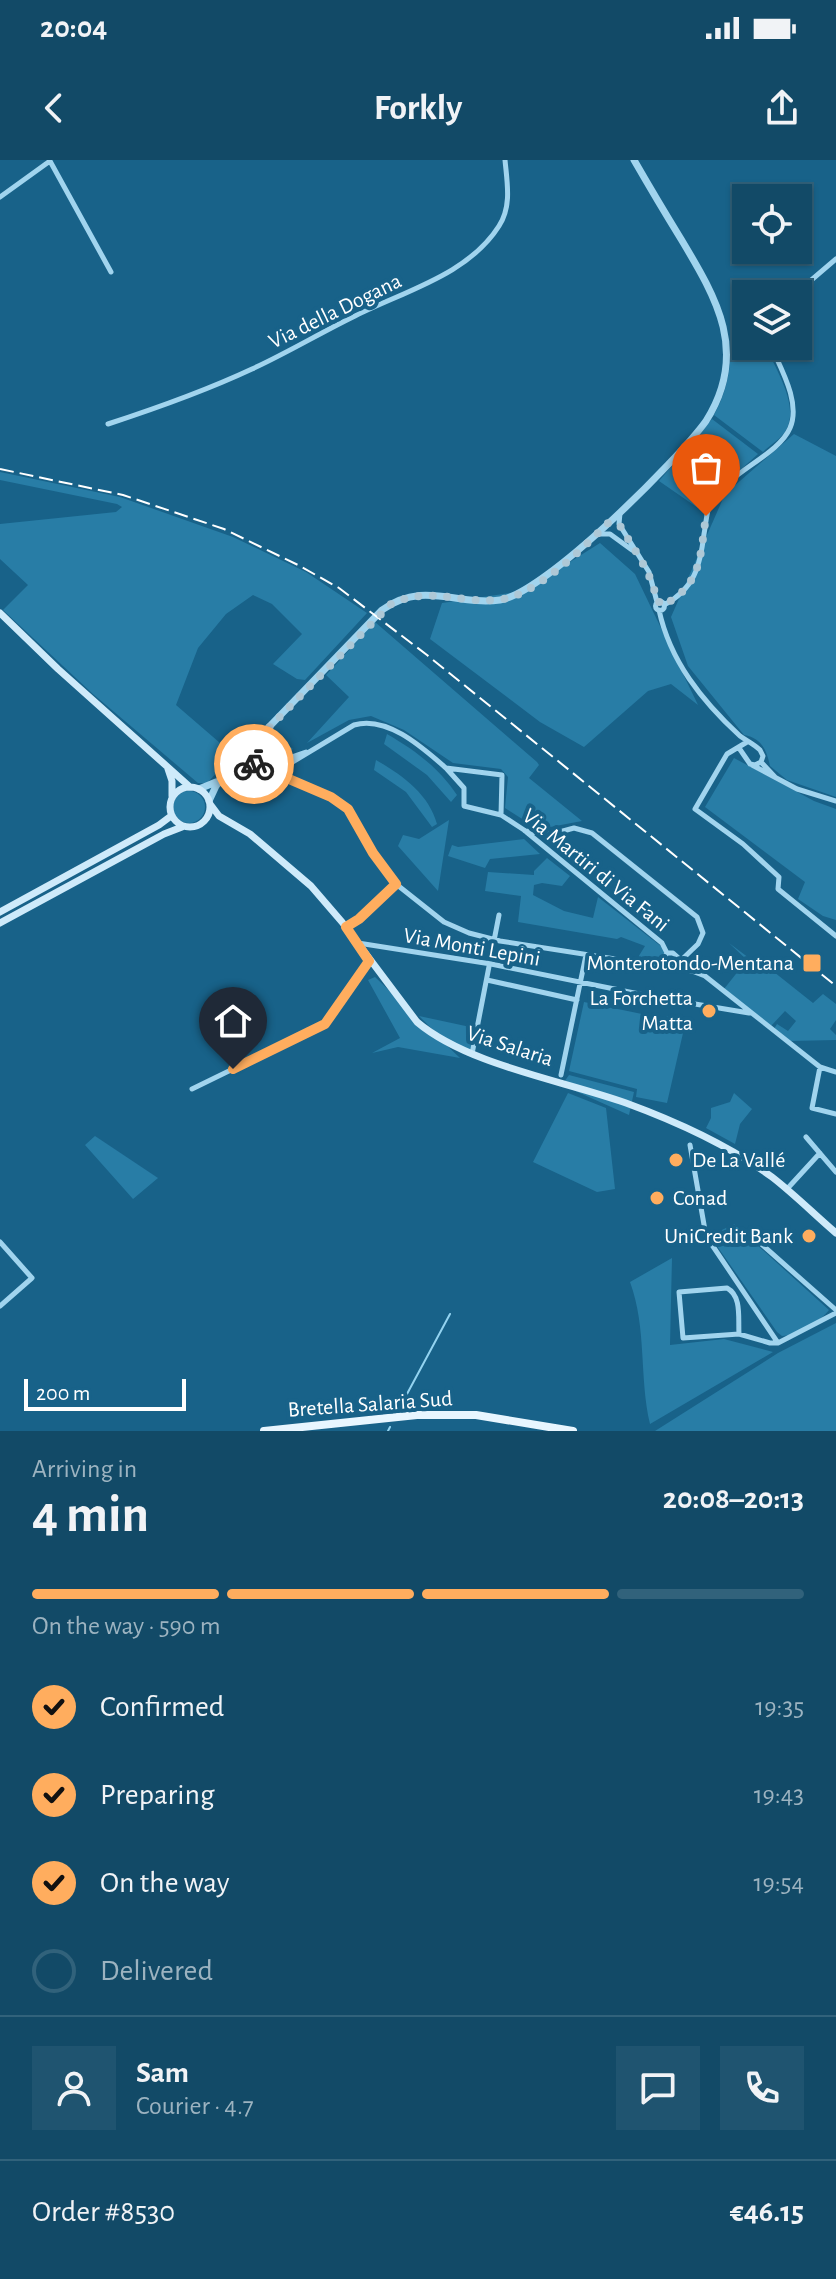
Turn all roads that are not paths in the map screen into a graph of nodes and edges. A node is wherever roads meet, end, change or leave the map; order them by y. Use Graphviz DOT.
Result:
graph roads {
  1 [pos="50,160"];
  2 [pos="505,160"];
  3 [pos="634,160"];
  4 [pos="0,197"];
  5 [pos="836,259"];
  6 [pos="111,272"];
  7 [pos="811,280"];
  8 [pos="776,360"];
  9 [pos="108,424"];
  10 [pos="621,510"];
  11 [pos="608,523"];
  12 [pos="619,524"];
  13 [pos="610,534"];
  14 [pos="595,536"];
  15 [pos="636,554"];
  16 [pos="661,608"];
  17 [pos="0,613"];
  18 [pos="729,725"];
  19 [pos="747,742"];
  20 [pos="740,749"];
  21 [pos="310,751"];
  22 [pos="240,757"];
  23 [pos="761,762"];
  24 [pos="164,764"];
  25 [pos="752,765"];
  26 [pos="262,767"];
  27 [pos="446,768"];
  28 [pos="275,773"];
  29 [pos="775,777"];
  30 [pos="221,778"];
  31 [pos="194,788"];
  32 [pos="171,799"];
  33 [pos="836,801"];
  34 [pos="210,803"];
  35 [pos="501,815"];
  36 [pos="171,816"];
  37 [pos="227,822"];
  38 [pos="202,823"];
  39 [pos="182,827"];
  40 [pos="524,830"];
  41 [pos="396,884"];
  42 [pos="0,912"];
  43 [pos="499,915"];
  44 [pos="0,923"];
  45 [pos="346,927"];
  46 [pos="836,936"];
  47 [pos="495,940"];
  48 [pos="357,943"];
  49 [pos="586,954"];
  50 [pos="665,955"];
  51 [pos="684,960"];
  52 [pos="369,961"];
  53 [pos="491,964"];
  54 [pos="653,965"];
  55 [pos="670,968"];
  56 [pos="692,971"];
  57 [pos="487,980"];
  58 [pos="581,983"];
  59 [pos="577,1000"];
  60 [pos="751,1013"];
  61 [pos="472,1054"];
  62 [pos="820,1067"];
  63 [pos="836,1072"];
  64 [pos="561,1075"];
  65 [pos="192,1089"];
  66 [pos="836,1114"];
  67 [pos="806,1137"];
  68 [pos="690,1145"];
  69 [pos="820,1153"];
  70 [pos="836,1172"];
  71 [pos="786,1190"];
  72 [pos="836,1233"];
  73 [pos="751,1235"];
  74 [pos="0,1242"];
  75 [pos="0,1306"];
  76 [pos="836,1312"];
  77 [pos="739,1334"];
  78 [pos="778,1343"];
  79 [pos="264,1431"];
  80 [pos="573,1431"];
  1 -- 4 [label="street"];
  1 -- 6 [label="street"];
  2 -- 9 [label="street, Via della Dogana"];
  3 -- 10 [label="street"];
  5 -- 7 [label="street"];
  8 -- 16 [label="street"];
  10 -- 11 [label="street"];
  10 -- 12 [label="street"];
  11 -- 12 [label="street"];
  11 -- 13 [label="street"];
  11 -- 14 [label="street"];
  12 -- 15 [label="street"];
  13 -- 14 [label="street"];
  13 -- 15 [label="street"];
  14 -- 22 [label="street"];
  15 -- 16 [label="street"];
  16 -- 18 [label="street"];
  17 -- 24 [label="main road, Via Salaria"];
  18 -- 19 [label="street"];
  18 -- 20 [label="street"];
  19 -- 20 [label="street"];
  19 -- 23 [label="street"];
  20 -- 25 [label="street"];
  20 -- 46 [label="street"];
  21 -- 26 [label="street"];
  21 -- 27 [label="street, Via Martiri di Via Fani"];
  21 -- 28 [label="street"];
  22 -- 26 [label="street"];
  22 -- 30 [label="street"];
  23 -- 25 [label="street"];
  23 -- 29 [label="street"];
  24 -- 31 [label="main road, Via Salaria"];
  24 -- 32 [label="main road"];
  25 -- 29 [label="street"];
  26 -- 28 [label="street"];
  27 -- 35 [label="street, Via Martiri di Via Fani"];
  27 -- 35 [label="street, Via Martiri di Via Fani"];
  28 -- 41 [label="street"];
  29 -- 33 [label="street"];
  30 -- 31 [label="street"];
  30 -- 34 [label="street"];
  31 -- 32 [label="main road"];
  31 -- 34 [label="main road, Via Salaria"];
  32 -- 36 [label="main road"];
  34 -- 37 [label="main road, Via Salaria"];
  34 -- 38 [label="main road"];
  35 -- 40 [label="street, Via Martiri di Via Fani"];
  36 -- 39 [label="main road"];
  36 -- 42 [label="main road"];
  37 -- 38 [label="main road"];
  37 -- 45 [label="main road, Via Salaria"];
  38 -- 39 [label="main road"];
  39 -- 44 [label="main road"];
  40 -- 50 [label="street, Via Martiri di Via Fani"];
  40 -- 51 [label="street"];
  41 -- 45 [label="street"];
  41 -- 47 [label="street"];
  43 -- 47 [label="street"];
  45 -- 48 [label="main road, Via Salaria"];
  47 -- 49 [label="street"];
  47 -- 53 [label="street"];
  48 -- 52 [label="main road, Via Salaria"];
  48 -- 53 [label="street, Via Monti Lepini"];
  49 -- 54 [label="street"];
  49 -- 58 [label="street"];
  50 -- 51 [label="street"];
  50 -- 54 [label="street"];
  50 -- 55 [label="street"];
  51 -- 55 [label="street"];
  51 -- 56 [label="street"];
  52 -- 61 [label="main road, Via Salaria"];
  52 -- 65 [label="street"];
  53 -- 57 [label="street"];
  53 -- 58 [label="street, Via Monti Lepini"];
  54 -- 55 [label="street"];
  55 -- 56 [label="street"];
  56 -- 60 [label="street"];
  57 -- 59 [label="street"];
  57 -- 61 [label="street"];
  58 -- 59 [label="street"];
  58 -- 60 [label="street, Via Monti Lepini"];
  59 -- 64 [label="street"];
  60 -- 62 [label="street"];
  61 -- 71 [label="main road, Via Salaria"];
  62 -- 63 [label="street"];
  62 -- 66 [label="street"];
  67 -- 69 [label="street"];
  68 -- 78 [label="street"];
  69 -- 70 [label="street"];
  69 -- 71 [label="street"];
  71 -- 72 [label="main road, Via Salaria"];
  73 -- 76 [label="street"];
  74 -- 75 [label="street"];
  76 -- 78 [label="street"];
  77 -- 77 [label="street"];
  77 -- 78 [label="street"];
  79 -- 80 [label="main road, Bretella Salaria Sud"];
}
